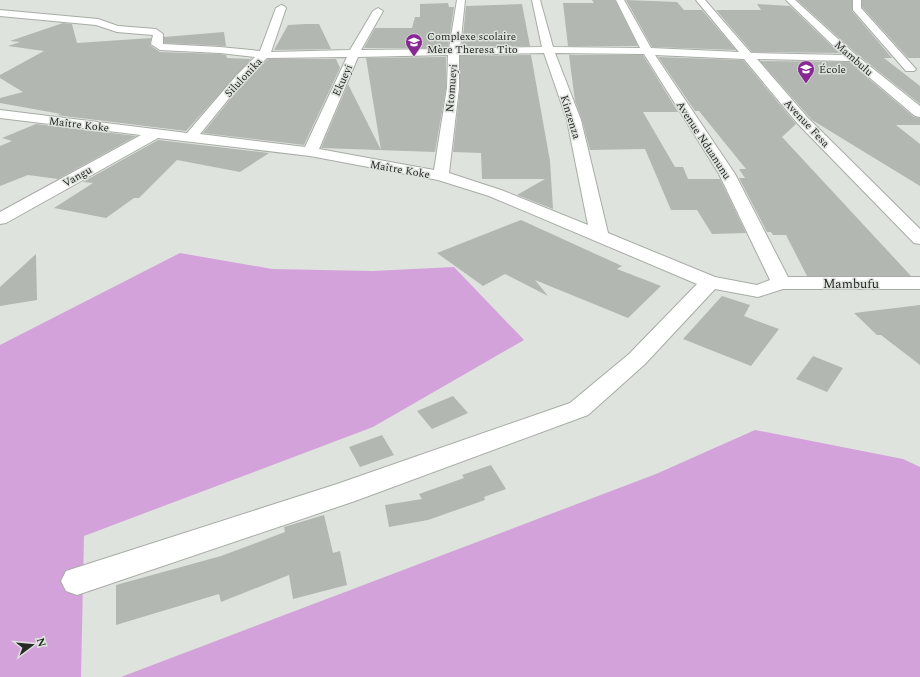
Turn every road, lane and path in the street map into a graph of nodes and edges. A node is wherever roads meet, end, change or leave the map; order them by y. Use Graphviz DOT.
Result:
graph roads {
  1 [pos="461,0"];
  2 [pos="536,0"];
  3 [pos="620,0"];
  4 [pos="700,0"];
  5 [pos="790,0"];
  6 [pos="857,0"];
  7 [pos="281,8"];
  8 [pos="378,11"];
  9 [pos="0,13"];
  10 [pos="548,50"];
  11 [pos="454,51"];
  12 [pos="647,51"];
  13 [pos="354,53"];
  14 [pos="264,55"];
  15 [pos="749,56"];
  16 [pos="853,58"];
  17 [pos="910,70"];
  18 [pos="920,113"];
  19 [pos="0,114"];
  20 [pos="154,134"];
  21 [pos="190,138"];
  22 [pos="310,152"];
  23 [pos="441,176"];
  24 [pos="0,219"];
  25 [pos="598,235"];
  26 [pos="920,239"];
  27 [pos="710,282"];
  28 [pos="781,283"];
  29 [pos="920,283"];
  30 [pos="77,581"];
  1 -- 11 [label="street, Ntomueyi"];
  2 -- 10 [label="street, Kinzenza"];
  3 -- 12 [label="street, Avenue Nduanunu"];
  4 -- 15 [label="street, Avenue Fesa"];
  5 -- 16 [label="street, Mambulu"];
  6 -- 17 [label="street"];
  7 -- 14 [label="street, Silulonika"];
  8 -- 13 [label="street, Ekueyi"];
  9 -- 14 [label="street"];
  10 -- 11 [label="street"];
  10 -- 12 [label="street"];
  10 -- 25 [label="street, Kinzenza"];
  11 -- 13 [label="street"];
  11 -- 23 [label="street, Ntomueyi"];
  12 -- 15 [label="street"];
  12 -- 28 [label="street, Avenue Nduanunu"];
  13 -- 14 [label="street"];
  13 -- 22 [label="street, Ekueyi"];
  14 -- 21 [label="street, Silulonika"];
  15 -- 16 [label="street"];
  15 -- 26 [label="street, Avenue Fesa"];
  16 -- 18 [label="street, Mambulu"];
  19 -- 20 [label="street, Maître Koke"];
  20 -- 21 [label="street, Maître Koke"];
  20 -- 24 [label="street, Vangu"];
  21 -- 22 [label="street, Maître Koke"];
  22 -- 23 [label="street, Maître Koke"];
  23 -- 25 [label="street, Maître Koke"];
  25 -- 27 [label="street, Maître Koke"];
  27 -- 28 [label="street, Maître Koke"];
  27 -- 30 [label="street"];
  28 -- 29 [label="street, Mambufu"];
}
